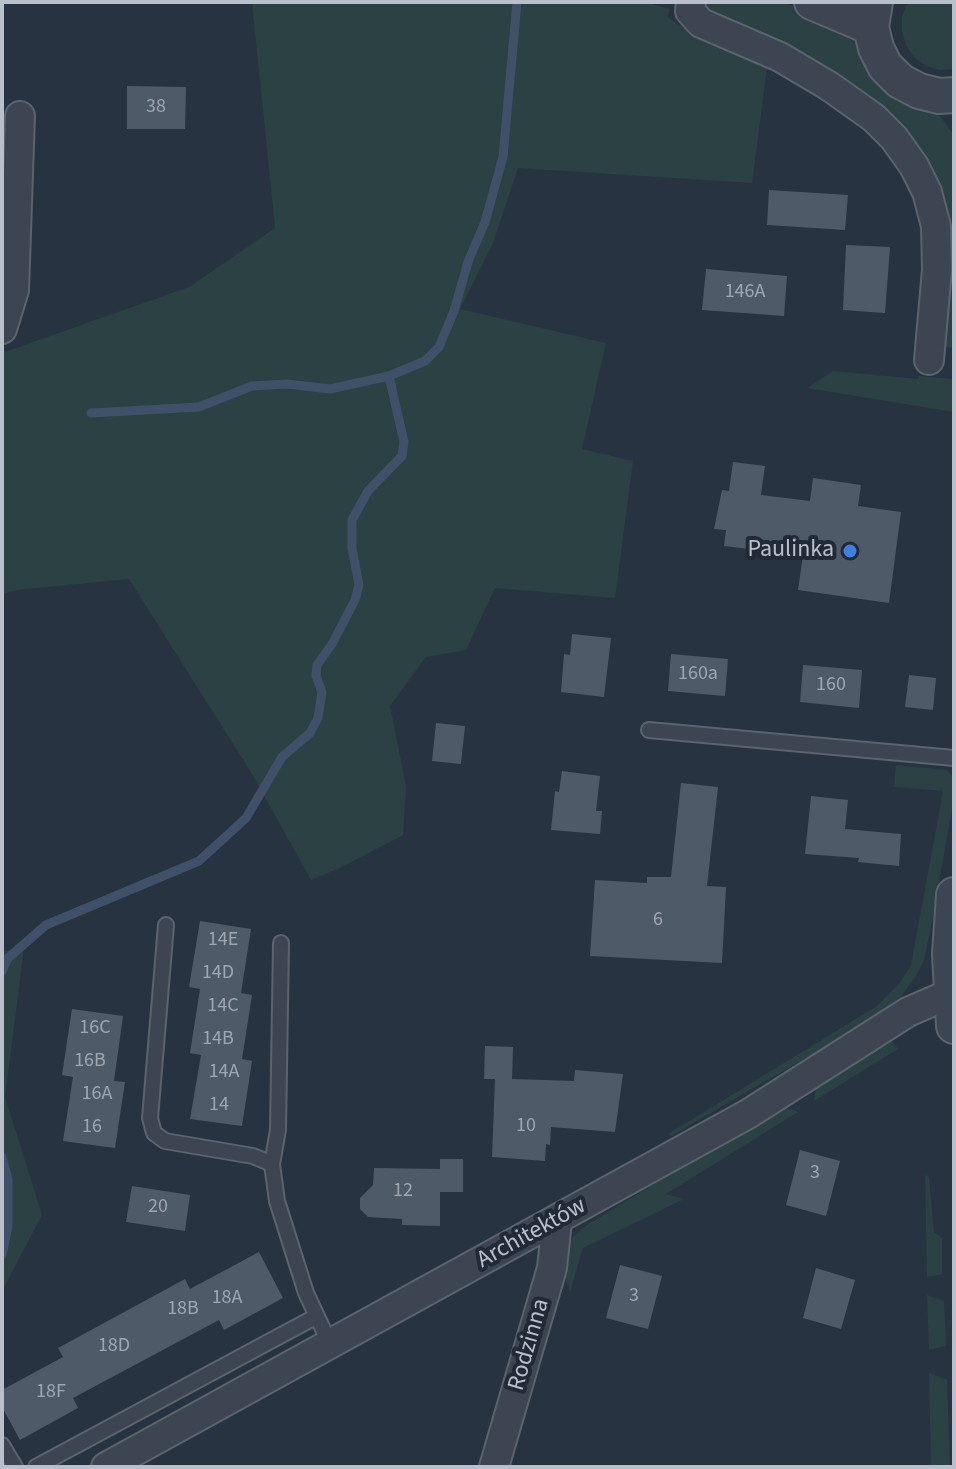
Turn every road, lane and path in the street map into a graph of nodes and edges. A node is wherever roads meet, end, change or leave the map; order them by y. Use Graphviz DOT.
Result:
graph roads {
  1 [pos="691,2"];
  2 [pos="812,2"];
  3 [pos="873,14"];
  4 [pos="949,103"];
  5 [pos="20,116"];
  6 [pos="2,329"];
  7 [pos="929,360"];
  8 [pos="649,730"];
  9 [pos="954,758"];
  10 [pos="954,895"];
  11 [pos="166,925"];
  12 [pos="281,943"];
  13 [pos="953,1004"];
  14 [pos="272,1164"];
  15 [pos="557,1221"];
  16 [pos="317,1316"];
  17 [pos="330,1344"];
  18 [pos="2,1445"];
  19 [pos="15,1467"];
  20 [pos="36,1467"];
  21 [pos="106,1467"];
  22 [pos="494,1467"];
  1 -- 7 [label="street"];
  2 -- 3 [label="street"];
  3 -- 4 [label="street"];
  5 -- 6 [label="street"];
  8 -- 9 [label="lane"];
  10 -- 13 [label="street"];
  11 -- 14 [label="lane"];
  12 -- 14 [label="lane"];
  13 -- 15 [label="street, Architektów"];
  14 -- 16 [label="lane"];
  15 -- 17 [label="street, Architektów"];
  15 -- 22 [label="street, Rodzinna"];
  16 -- 17 [label="lane"];
  16 -- 20 [label="lane"];
  17 -- 21 [label="street, Architektów"];
  18 -- 19 [label="lane"];
}
